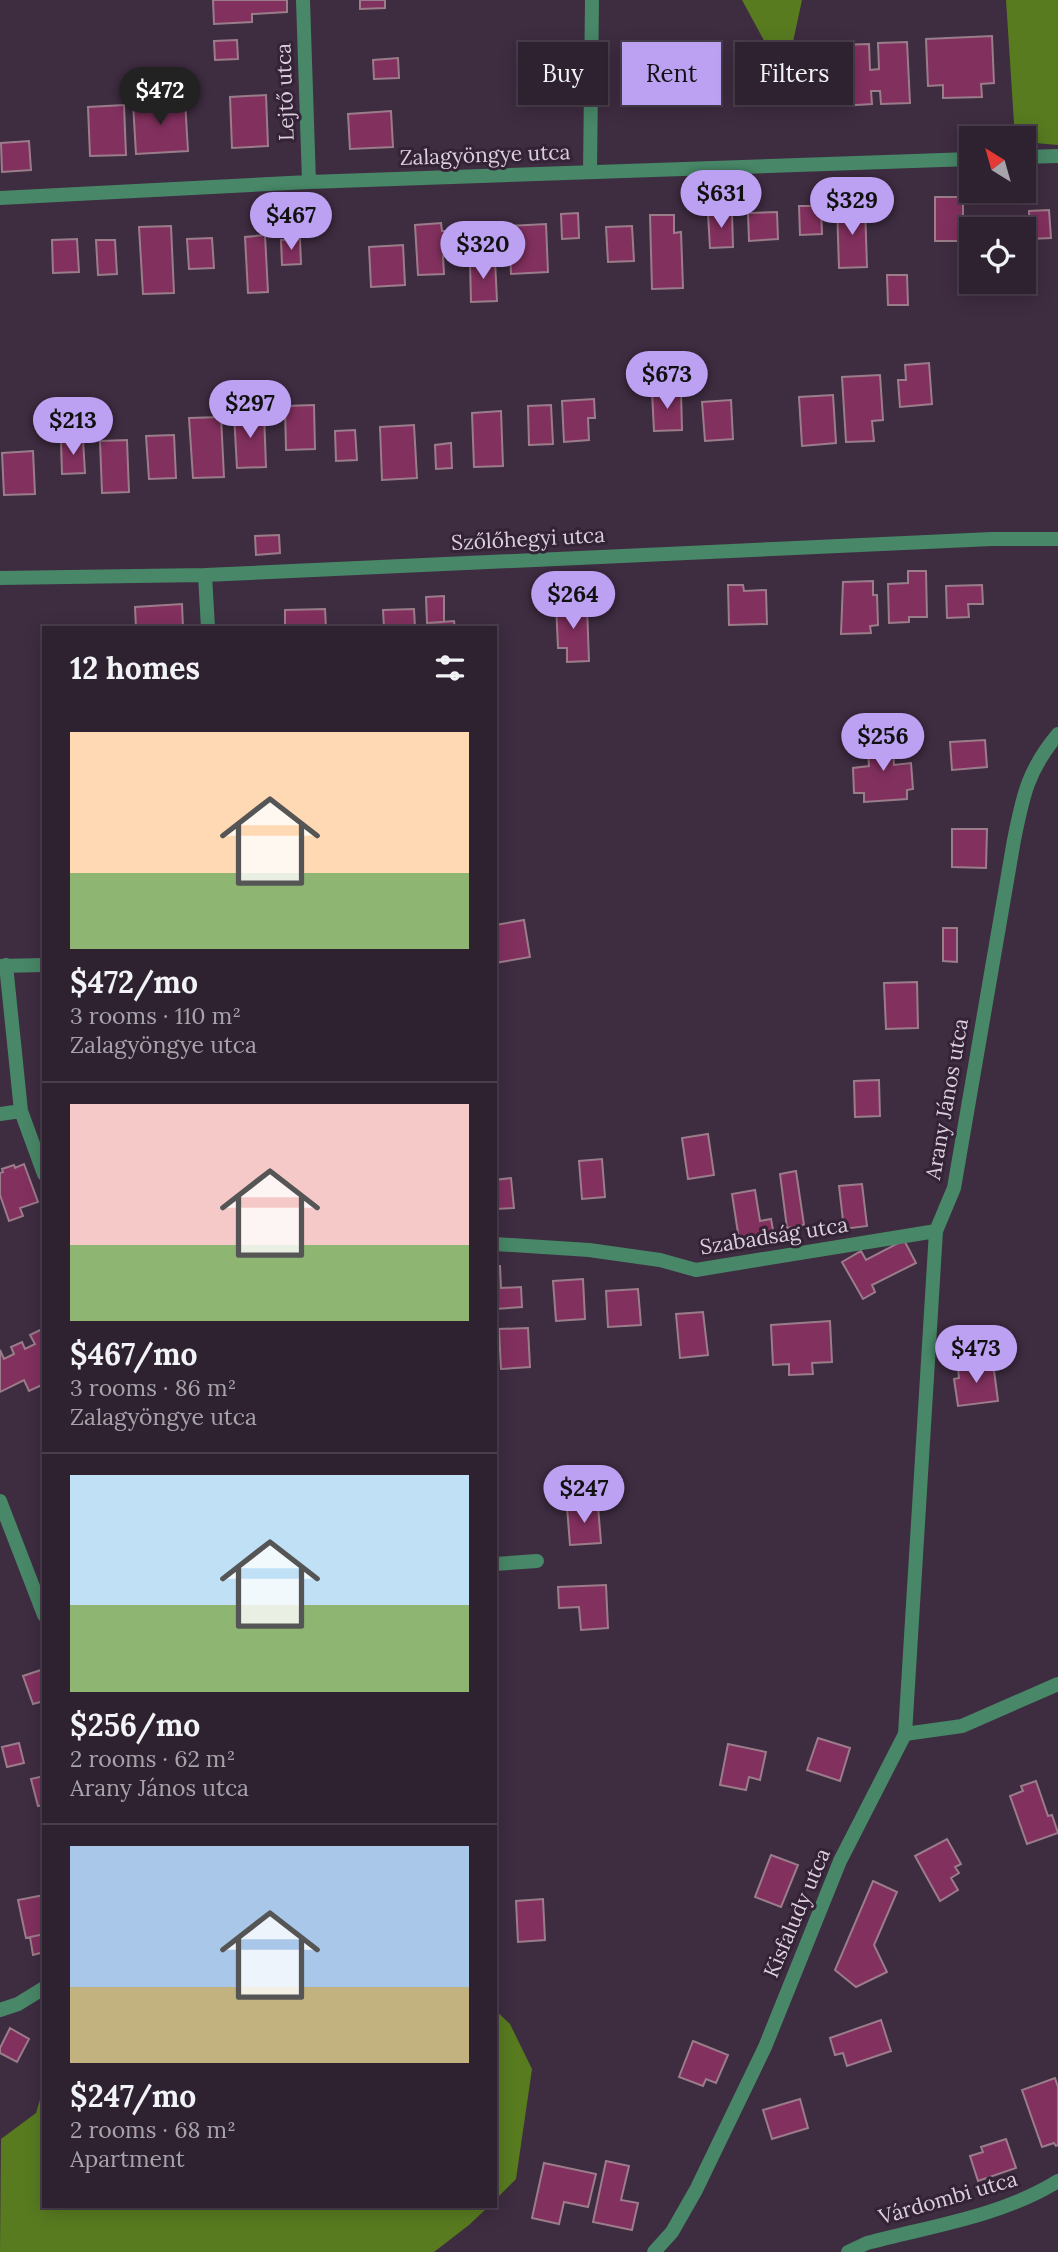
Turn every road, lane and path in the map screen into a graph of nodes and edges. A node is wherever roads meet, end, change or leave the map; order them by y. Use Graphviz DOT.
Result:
graph roads {
  1 [pos="303,0"];
  2 [pos="592,0"];
  3 [pos="1058,156"];
  4 [pos="1036,157"];
  5 [pos="959,159"];
  6 [pos="590,172"];
  7 [pos="309,182"];
  8 [pos="0,198"];
  9 [pos="1058,538"];
  10 [pos="205,575"];
  11 [pos="0,578"];
  12 [pos="208,626"];
  13 [pos="1058,734"];
  14 [pos="42,965"];
  15 [pos="3,966"];
  16 [pos="21,1111"];
  17 [pos="0,1114"];
  18 [pos="42,1169"];
  19 [pos="936,1231"];
  20 [pos="497,1244"];
  21 [pos="0,1501"];
  22 [pos="537,1561"];
  23 [pos="497,1564"];
  24 [pos="42,1610"];
  25 [pos="1058,1684"];
  26 [pos="905,1734"];
  27 [pos="42,1989"];
  28 [pos="0,2010"];
  29 [pos="1058,2181"];
  30 [pos="654,2252"];
  31 [pos="848,2252"];
  1 -- 7 [label="street, Lejtő utca"];
  2 -- 6 [label="street"];
  3 -- 4 [label="street"];
  5 -- 6 [label="street, Zalagyöngye utca"];
  6 -- 7 [label="street, Zalagyöngye utca"];
  7 -- 8 [label="street, Zalagyöngye utca"];
  9 -- 10 [label="street, Szőlőhegyi utca"];
  10 -- 11 [label="street, Szőlőhegyi utca"];
  10 -- 12 [label="street"];
  13 -- 19 [label="street, Arany János utca"];
  14 -- 15 [label="street"];
  15 -- 16 [label="street"];
  16 -- 17 [label="street"];
  16 -- 18 [label="street"];
  19 -- 20 [label="street, Szabadság utca"];
  19 -- 26 [label="street, Arany János utca"];
  21 -- 24 [label="street"];
  22 -- 23 [label="street"];
  25 -- 26 [label="street"];
  26 -- 30 [label="street, Kisfaludy utca"];
  27 -- 28 [label="street"];
  29 -- 31 [label="street, Várdombi utca"];
}
